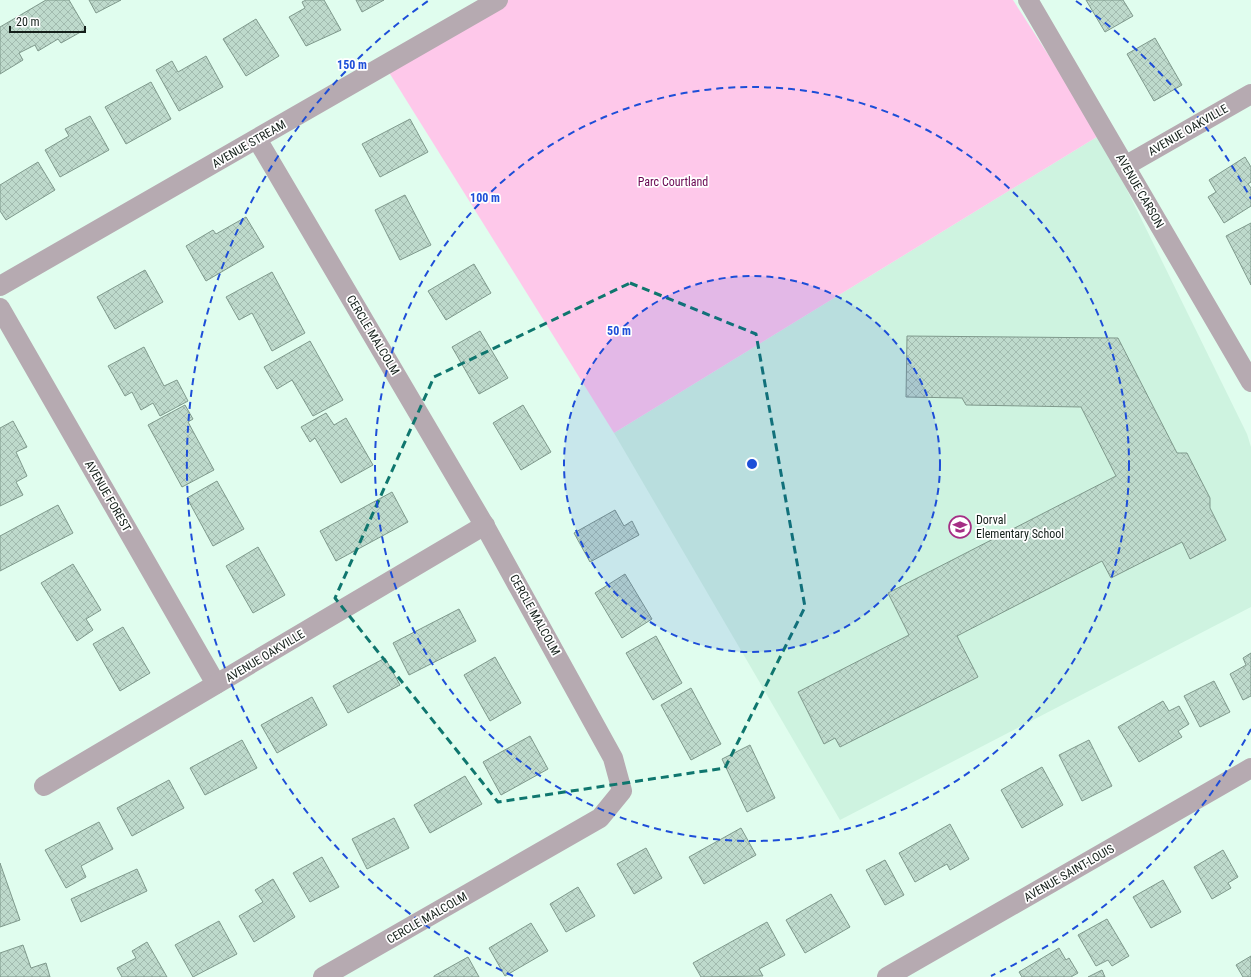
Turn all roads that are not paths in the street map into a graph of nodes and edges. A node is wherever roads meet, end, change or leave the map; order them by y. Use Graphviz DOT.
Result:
graph roads {
  1 [pos="498,0"];
  2 [pos="1028,0"];
  3 [pos="1251,94"];
  4 [pos="257,139"];
  5 [pos="1125,166"];
  6 [pos="0,286"];
  7 [pos="0,308"];
  8 [pos="1251,382"];
  9 [pos="485,525"];
  10 [pos="216,684"];
  11 [pos="1251,768"];
  12 [pos="44,786"];
  13 [pos="323,977"];
  14 [pos="887,977"];
  1 -- 4 [label="street, AVENUE STREAM"];
  2 -- 5 [label="street, AVENUE CARSON"];
  3 -- 5 [label="street, AVENUE OAKVILLE"];
  4 -- 6 [label="street, AVENUE STREAM"];
  4 -- 9 [label="street, CERCLE MALCOLM"];
  5 -- 8 [label="street, AVENUE CARSON"];
  7 -- 10 [label="street, AVENUE FOREST"];
  9 -- 10 [label="street, AVENUE OAKVILLE"];
  9 -- 13 [label="street, CERCLE MALCOLM"];
  10 -- 12 [label="street, AVENUE OAKVILLE"];
  11 -- 14 [label="street, AVENUE SAINT-LOUIS"];
}
